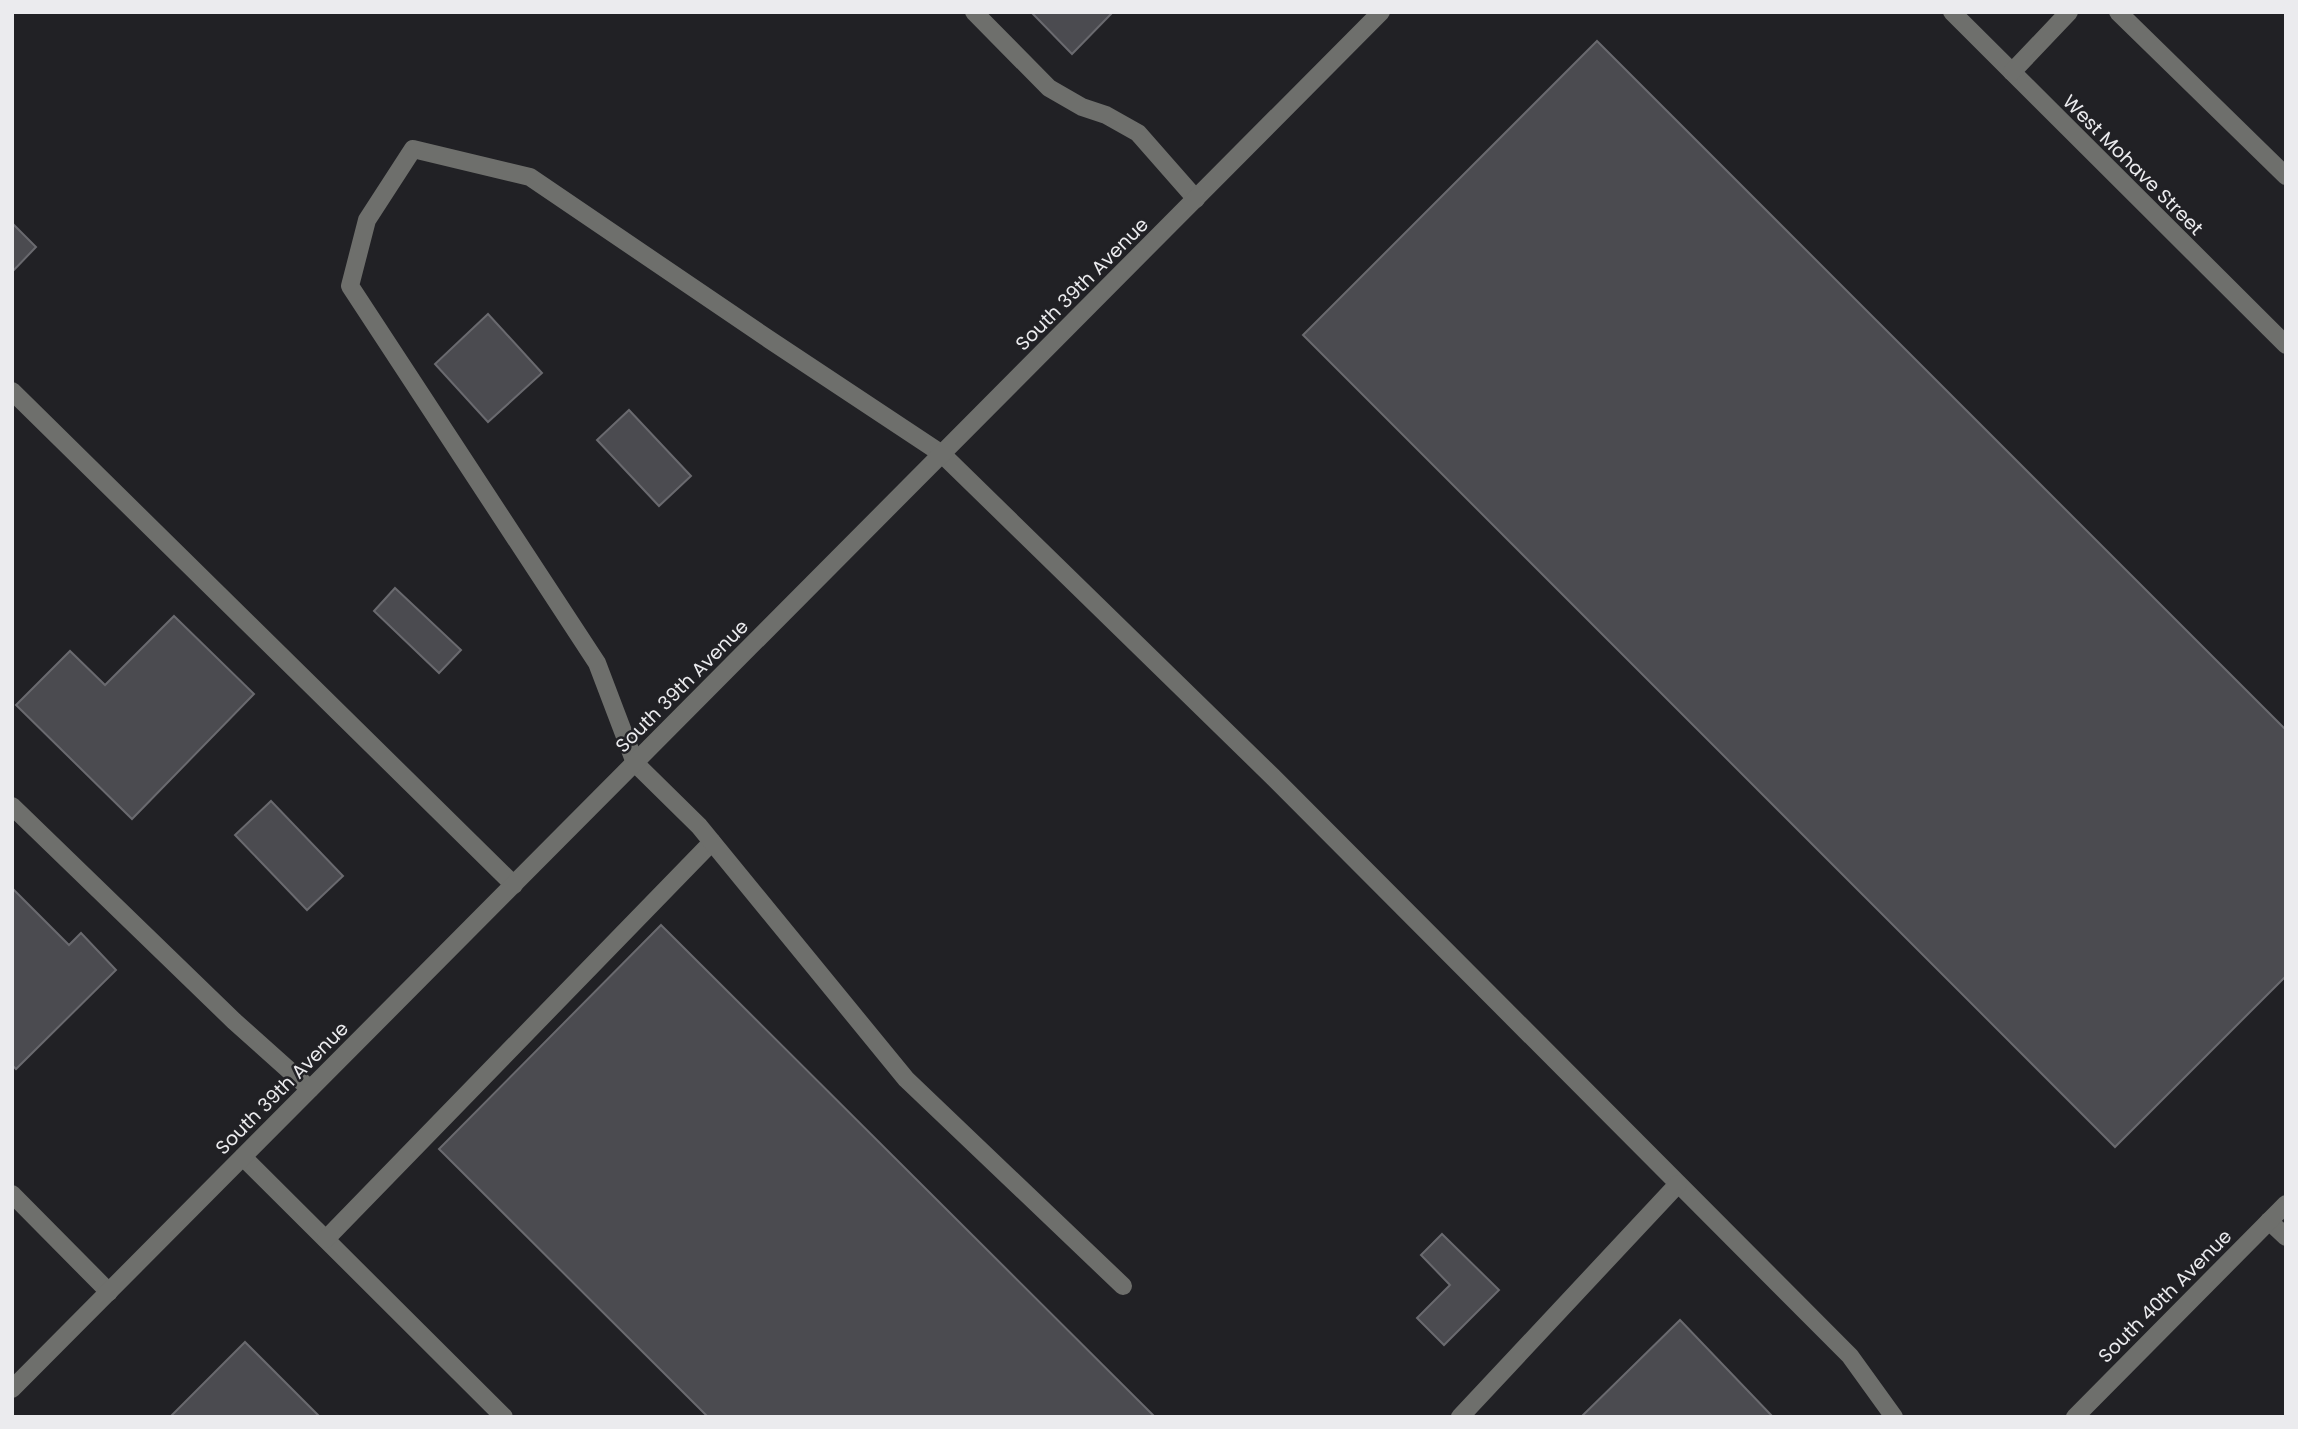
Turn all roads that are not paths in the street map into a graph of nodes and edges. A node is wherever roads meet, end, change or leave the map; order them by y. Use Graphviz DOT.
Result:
graph roads {
  1 [pos="974,12"];
  2 [pos="1952,12"];
  3 [pos="2069,12"];
  4 [pos="2118,12"];
  5 [pos="1372,16"];
  6 [pos="2012,72"];
  7 [pos="2286,176"];
  8 [pos="1196,199"];
  9 [pos="2286,345"];
  10 [pos="12,391"];
  11 [pos="943,454"];
  12 [pos="635,762"];
  13 [pos="12,806"];
  14 [pos="712,842"];
  15 [pos="514,885"];
  16 [pos="310,1089"];
  17 [pos="243,1157"];
  18 [pos="1678,1184"];
  19 [pos="12,1194"];
  20 [pos="2286,1204"];
  21 [pos="2269,1221"];
  22 [pos="2286,1237"];
  23 [pos="326,1239"];
  24 [pos="1123,1286"];
  25 [pos="109,1292"];
  26 [pos="12,1389"];
  27 [pos="504,1417"];
  28 [pos="1460,1417"];
  29 [pos="1894,1417"];
  30 [pos="2075,1417"];
  1 -- 8 [label="street"];
  2 -- 6 [label="street, West Mohave Street"];
  3 -- 6 [label="street"];
  4 -- 7 [label="street"];
  5 -- 8 [label="street, South 39th Avenue"];
  6 -- 9 [label="street, West Mohave Street"];
  8 -- 11 [label="street, South 39th Avenue"];
  10 -- 15 [label="street"];
  11 -- 12 [label="street, South 39th Avenue"];
  11 -- 12 [label="street"];
  11 -- 18 [label="street"];
  12 -- 14 [label="street"];
  12 -- 15 [label="street, South 39th Avenue"];
  13 -- 16 [label="street"];
  14 -- 23 [label="street"];
  14 -- 24 [label="street"];
  15 -- 16 [label="street, South 39th Avenue"];
  16 -- 17 [label="street, South 39th Avenue"];
  17 -- 23 [label="street"];
  17 -- 25 [label="street, South 39th Avenue"];
  18 -- 28 [label="street"];
  18 -- 29 [label="street"];
  19 -- 25 [label="street"];
  20 -- 21 [label="street, South 40th Avenue"];
  21 -- 22 [label="street"];
  21 -- 30 [label="street, South 40th Avenue"];
  23 -- 27 [label="street"];
  25 -- 26 [label="street, South 39th Avenue"];
}
